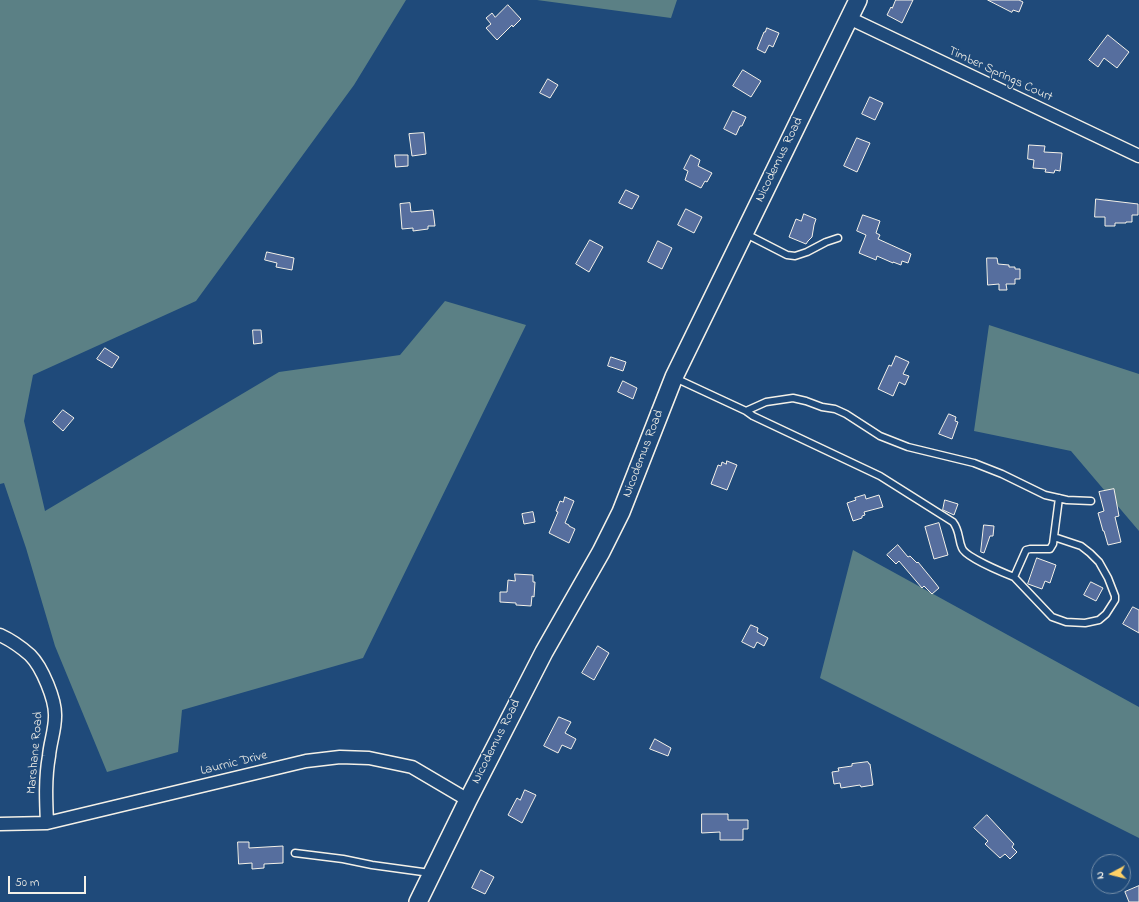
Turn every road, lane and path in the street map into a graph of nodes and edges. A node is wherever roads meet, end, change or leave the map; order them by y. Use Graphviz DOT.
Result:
graph roads {
  1 [pos="858,0"];
  2 [pos="849,18"];
  3 [pos="1139,156"];
  4 [pos="744,234"];
  5 [pos="838,238"];
  6 [pos="674,377"];
  7 [pos="746,411"];
  8 [pos="1059,498"];
  9 [pos="1091,501"];
  10 [pos="1054,537"];
  11 [pos="1014,577"];
  12 [pos="0,635"];
  13 [pos="468,800"];
  14 [pos="47,823"];
  15 [pos="0,824"];
  16 [pos="295,853"];
  17 [pos="432,874"];
  18 [pos="418,902"];
  1 -- 2 [label="street, Nicodemus Road"];
  2 -- 3 [label="street, Timber Springs Court"];
  2 -- 4 [label="street, Nicodemus Road"];
  4 -- 5 [label="lane"];
  4 -- 6 [label="street, Nicodemus Road"];
  6 -- 7 [label="lane"];
  6 -- 13 [label="street, Nicodemus Road"];
  7 -- 8 [label="lane"];
  7 -- 11 [label="lane"];
  8 -- 9 [label="lane"];
  8 -- 10 [label="lane"];
  10 -- 11 [label="lane"];
  10 -- 11 [label="lane"];
  12 -- 14 [label="street, Marshane Road"];
  13 -- 14 [label="street, Laurnic Drive"];
  13 -- 17 [label="street, Nicodemus Road"];
  14 -- 15 [label="street, Laurnic Drive"];
  16 -- 17 [label="lane"];
  17 -- 18 [label="street, Nicodemus Road"];
}
